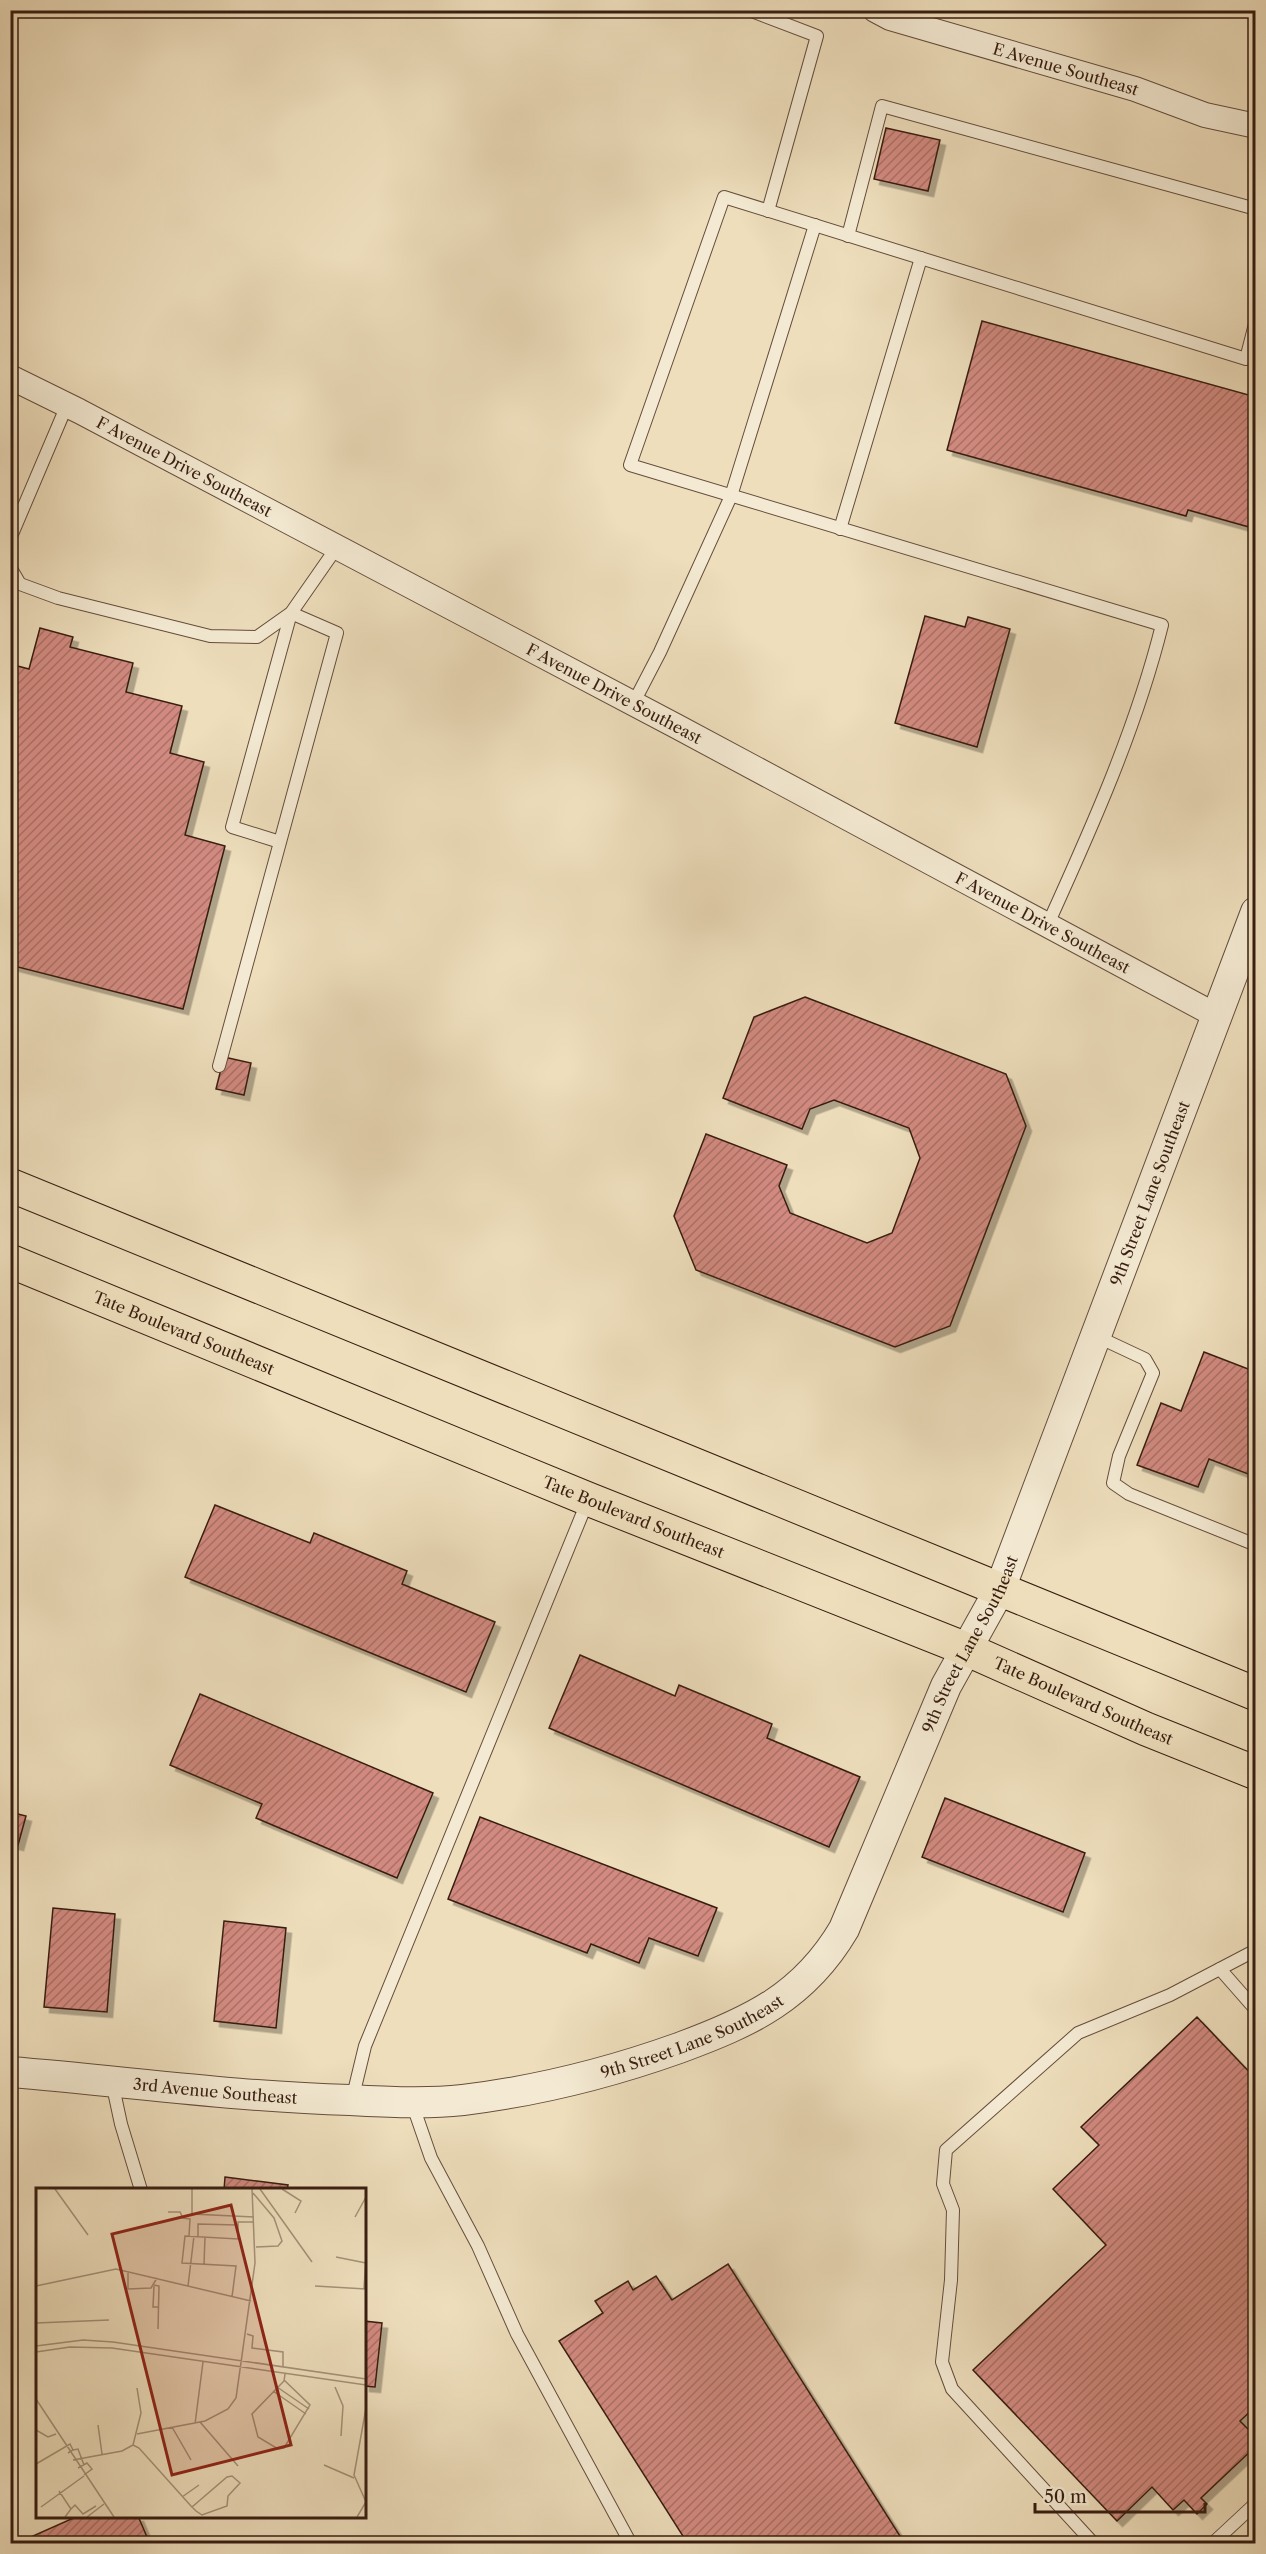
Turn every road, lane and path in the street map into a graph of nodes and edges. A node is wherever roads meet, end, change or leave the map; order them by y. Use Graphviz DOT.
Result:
graph roads {
  1 [pos="749,10"];
  2 [pos="875,10"];
  3 [pos="1256,126"];
  4 [pos="1256,209"];
  5 [pos="768,211"];
  6 [pos="815,225"];
  7 [pos="848,236"];
  8 [pos="921,258"];
  9 [pos="1256,320"];
  10 [pos="10,377"];
  11 [pos="67,405"];
  12 [pos="731,496"];
  13 [pos="840,529"];
  14 [pos="10,539"];
  15 [pos="337,547"];
  16 [pos="10,567"];
  17 [pos="291,613"];
  18 [pos="633,704"];
  19 [pos="280,842"];
  20 [pos="1256,912"];
  21 [pos="1048,924"];
  22 [pos="1217,1016"];
  23 [pos="219,1066"];
  24 [pos="10,1185"];
  25 [pos="10,1261"];
  26 [pos="1096,1335"];
  27 [pos="588,1499"];
  28 [pos="1256,1545"];
  29 [pos="1000,1589"];
  30 [pos="966,1649"];
  31 [pos="1256,1694"];
  32 [pos="1256,1773"];
  33 [pos="1256,1950"];
  34 [pos="1220,1968"];
  35 [pos="1256,2010"];
  36 [pos="10,2072"];
  37 [pos="112,2081"];
  38 [pos="352,2100"];
  39 [pos="415,2102"];
  40 [pos="140,2188"];
  41 [pos="1256,2503"];
  42 [pos="631,2544"];
  43 [pos="1094,2544"];
  44 [pos="1212,2544"];
  1 -- 5 [label="lane"];
  2 -- 3 [label="street, E Avenue Southeast"];
  4 -- 7 [label="lane"];
  5 -- 6 [label="lane"];
  5 -- 12 [label="lane"];
  6 -- 7 [label="lane"];
  6 -- 12 [label="lane"];
  7 -- 8 [label="lane"];
  8 -- 9 [label="lane"];
  8 -- 13 [label="lane"];
  10 -- 11 [label="street, F Avenue Drive Southeast"];
  11 -- 14 [label="lane"];
  11 -- 15 [label="street, F Avenue Drive Southeast"];
  12 -- 13 [label="lane"];
  12 -- 18 [label="lane"];
  13 -- 21 [label="lane"];
  15 -- 17 [label="lane"];
  15 -- 18 [label="street, F Avenue Drive Southeast"];
  16 -- 17 [label="lane"];
  17 -- 19 [label="lane"];
  17 -- 19 [label="lane"];
  18 -- 21 [label="street, F Avenue Drive Southeast"];
  19 -- 23 [label="lane"];
  20 -- 22 [label="street, 9th Street Lane Southeast"];
  21 -- 22 [label="street, F Avenue Drive Southeast"];
  22 -- 26 [label="street, 9th Street Lane Southeast"];
  24 -- 29 [label="main road"];
  25 -- 27 [label="main road, Tate Boulevard Southeast"];
  26 -- 28 [label="lane"];
  26 -- 29 [label="street, 9th Street Lane Southeast"];
  27 -- 30 [label="main road, Tate Boulevard Southeast"];
  27 -- 38 [label="lane"];
  29 -- 30 [label="street, 9th Street Lane Southeast"];
  29 -- 31 [label="main road"];
  30 -- 32 [label="main road, Tate Boulevard Southeast"];
  30 -- 39 [label="street, 9th Street Lane Southeast"];
  33 -- 34 [label="lane"];
  34 -- 35 [label="lane"];
  34 -- 43 [label="lane"];
  36 -- 37 [label="street, 3rd Avenue Southeast"];
  37 -- 38 [label="street, 3rd Avenue Southeast"];
  37 -- 40 [label="lane"];
  38 -- 39 [label="street, 3rd Avenue Southeast"];
  39 -- 42 [label="lane"];
  41 -- 44 [label="lane"];
}
